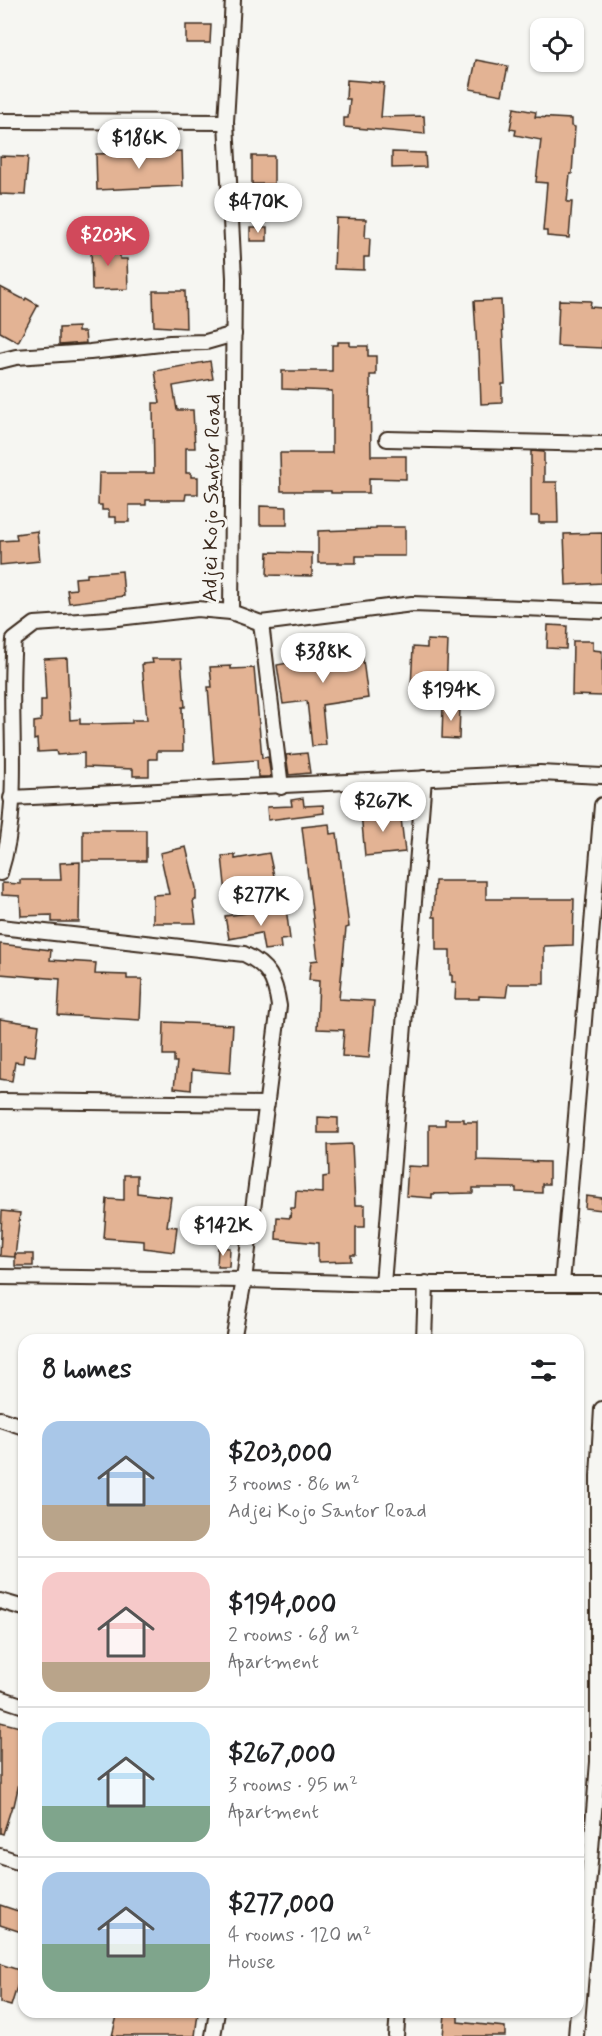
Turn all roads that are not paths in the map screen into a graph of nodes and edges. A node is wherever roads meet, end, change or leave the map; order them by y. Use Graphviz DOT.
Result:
graph roads {
  1 [pos="233,0"];
  2 [pos="0,121"];
  3 [pos="226,122"];
  4 [pos="234,334"];
  5 [pos="0,362"];
  6 [pos="387,439"];
  7 [pos="602,444"];
  8 [pos="231,612"];
  9 [pos="602,612"];
  10 [pos="261,622"];
  11 [pos="602,776"];
  12 [pos="424,778"];
  13 [pos="281,787"];
  14 [pos="11,798"];
  15 [pos="602,806"];
  16 [pos="0,873"];
  17 [pos="0,927"];
  18 [pos="0,1101"];
  19 [pos="267,1104"];
  20 [pos="0,1277"];
  21 [pos="244,1280"];
  22 [pos="426,1282"];
  23 [pos="383,1284"];
  24 [pos="562,1284"];
  25 [pos="602,1284"];
  26 [pos="234,1334"];
  27 [pos="424,1334"];
  28 [pos="602,1409"];
  29 [pos="0,1419"];
  30 [pos="18,1425"];
  31 [pos="600,1476"];
  32 [pos="0,1601"];
  33 [pos="18,1606"];
  34 [pos="0,1698"];
  35 [pos="18,1704"];
  36 [pos="0,1856"];
  37 [pos="18,1859"];
  38 [pos="584,1936"];
  39 [pos="216,2018"];
  40 [pos="398,2018"];
  41 [pos="577,2018"];
  42 [pos="213,2036"];
  43 [pos="396,2036"];
  44 [pos="576,2036"];
  1 -- 3 [label="street, Adjei Kojo Santor Road"];
  2 -- 3 [label="street"];
  3 -- 4 [label="street, Adjei Kojo Santor Road"];
  4 -- 5 [label="street"];
  4 -- 8 [label="street, Adjei Kojo Santor Road"];
  6 -- 7 [label="street"];
  8 -- 10 [label="street"];
  8 -- 14 [label="street, Adjei Kojo Santor Road"];
  9 -- 10 [label="street"];
  10 -- 13 [label="street"];
  11 -- 12 [label="street"];
  12 -- 13 [label="street"];
  12 -- 23 [label="street"];
  13 -- 14 [label="street"];
  14 -- 16 [label="street, Adjei Kojo Santor Road"];
  15 -- 24 [label="street"];
  17 -- 19 [label="street"];
  18 -- 19 [label="street"];
  19 -- 21 [label="street"];
  20 -- 21 [label="street"];
  21 -- 23 [label="street"];
  21 -- 26 [label="street"];
  22 -- 23 [label="street"];
  22 -- 24 [label="street"];
  22 -- 27 [label="street"];
  24 -- 25 [label="street"];
  28 -- 31 [label="street"];
  29 -- 30 [label="street"];
  31 -- 38 [label="street"];
  32 -- 33 [label="street"];
  34 -- 35 [label="street"];
  36 -- 37 [label="street"];
  39 -- 42 [label="street"];
  40 -- 43 [label="street"];
  41 -- 44 [label="street"];
}
